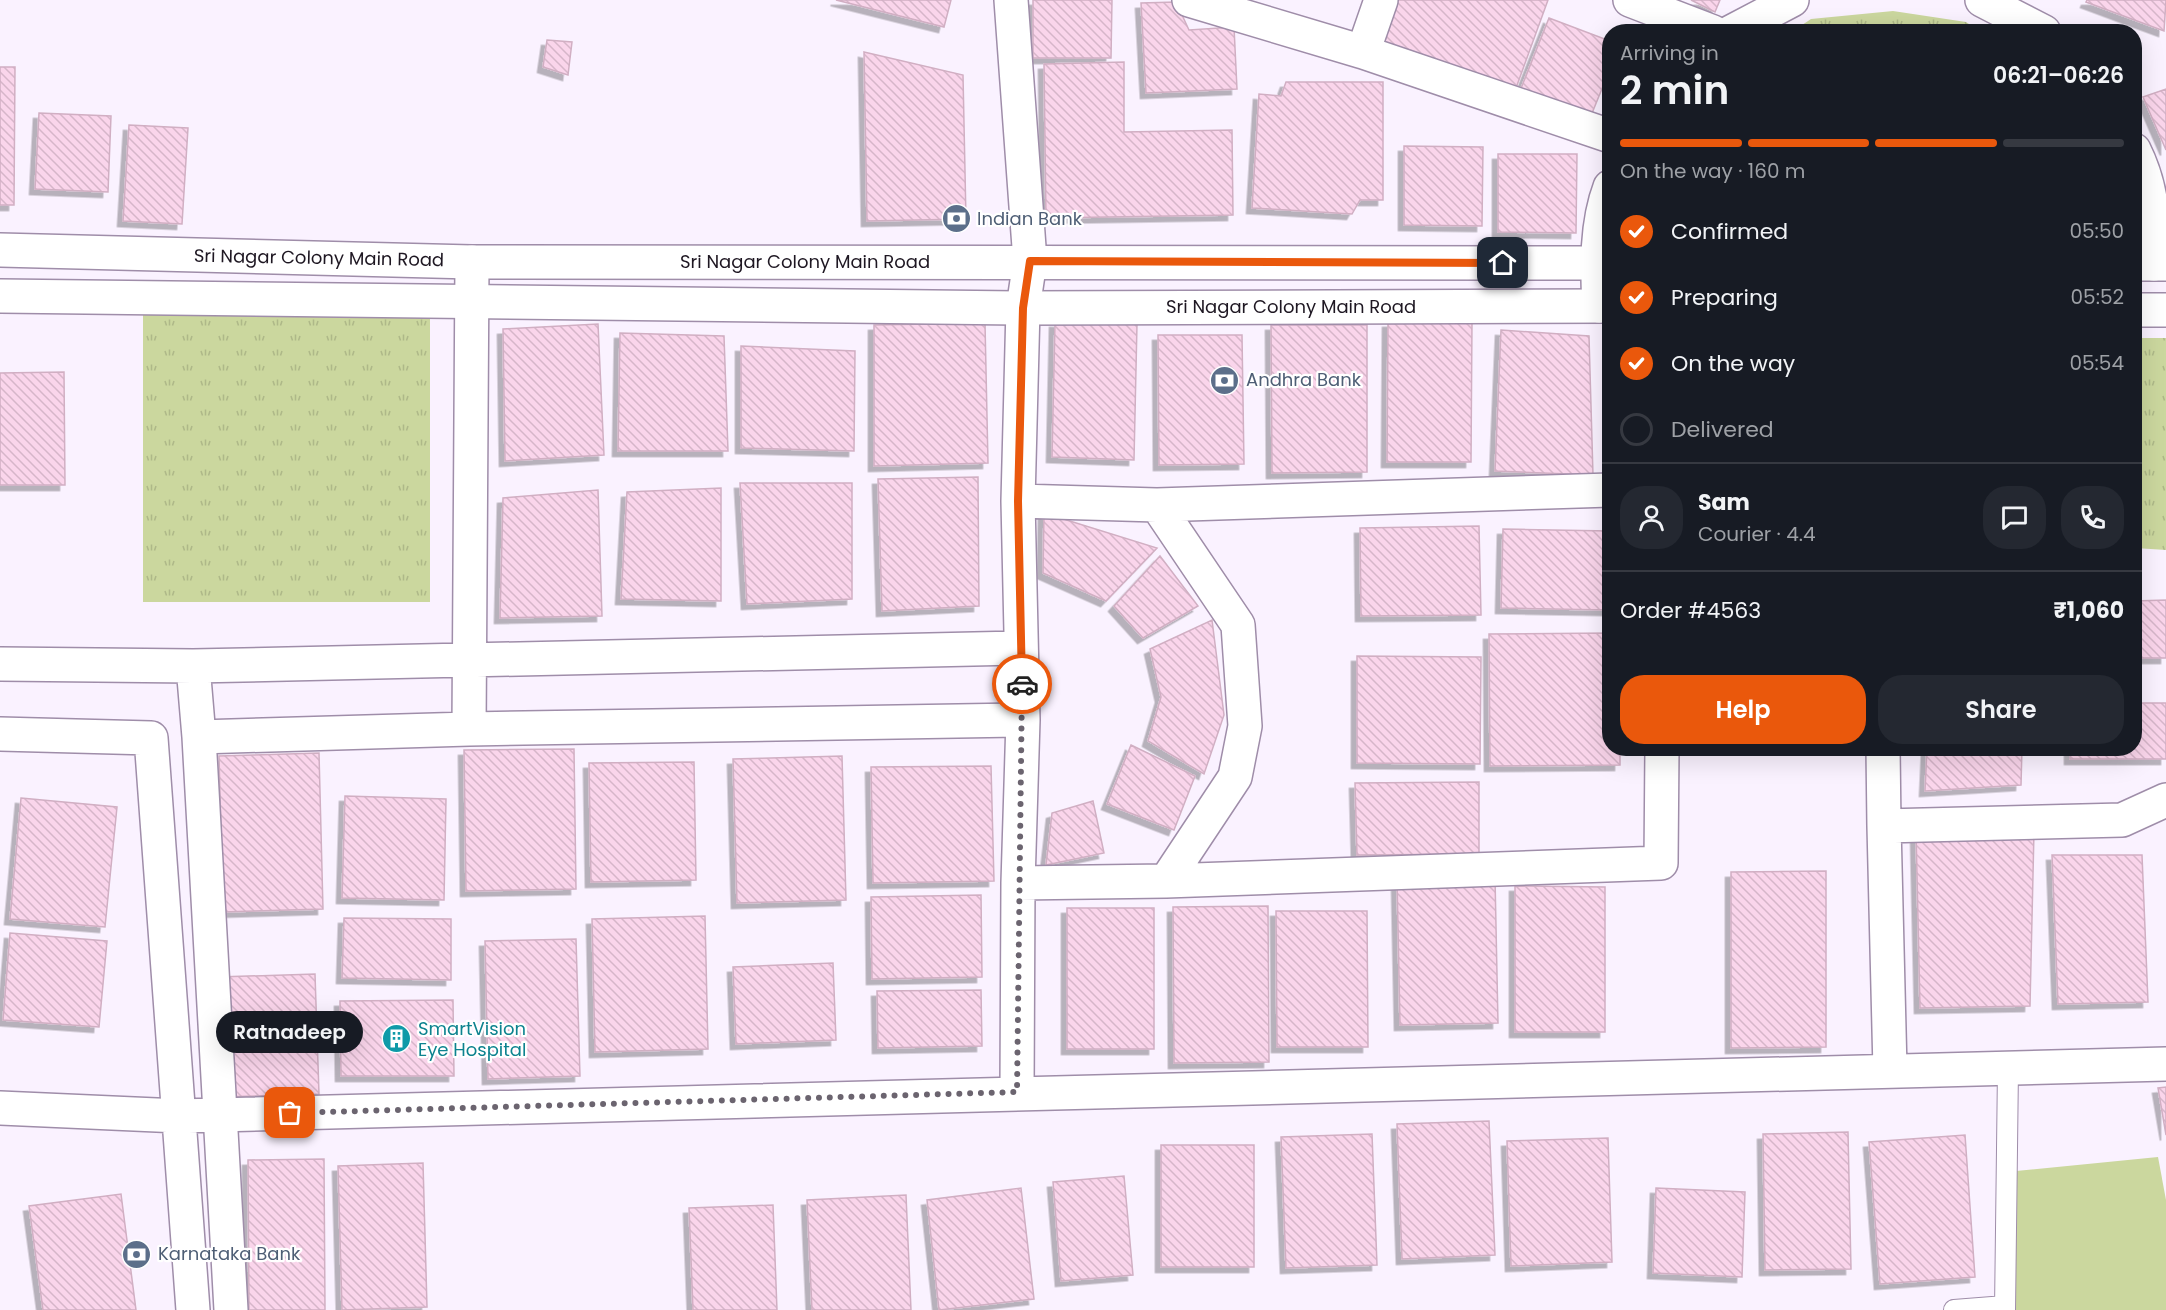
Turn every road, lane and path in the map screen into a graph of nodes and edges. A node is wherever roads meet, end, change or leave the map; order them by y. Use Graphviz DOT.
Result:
graph roads {
  1 [pos="1011,0"];
  2 [pos="1190,0"];
  3 [pos="1381,0"];
  4 [pos="1630,0"];
  5 [pos="1792,0"];
  6 [pos="1982,0"];
  7 [pos="1224,5"];
  8 [pos="1692,24"];
  9 [pos="1746,24"];
  10 [pos="2028,24"];
  11 [pos="1363,52"];
  12 [pos="1602,133"];
  13 [pos="2142,167"];
  14 [pos="0,250"];
  15 [pos="1030,261"];
  16 [pos="472,262"];
  17 [pos="1602,263"];
  18 [pos="2152,264"];
  19 [pos="0,296"];
  20 [pos="472,303"];
  21 [pos="1602,306"];
  22 [pos="1023,308"];
  23 [pos="2142,310"];
  24 [pos="2166,310"];
  25 [pos="1602,490"];
  26 [pos="1018,501"];
  27 [pos="1157,505"];
  28 [pos="1021,648"];
  29 [pos="469,660"];
  30 [pos="0,664"];
  31 [pos="194,666"];
  32 [pos="1023,720"];
  33 [pos="469,729"];
  34 [pos="0,734"];
  35 [pos="199,737"];
  36 [pos="1662,756"];
  37 [pos="1883,756"];
  38 [pos="2166,800"];
  39 [pos="1884,826"];
  40 [pos="1166,881"];
  41 [pos="1018,882"];
  42 [pos="2166,1064"];
  43 [pos="2008,1068"];
  44 [pos="1890,1070"];
  45 [pos="1017,1092"];
  46 [pos="0,1108"];
  47 [pos="219,1115"];
  48 [pos="179,1116"];
  49 [pos="2005,1308"];
  50 [pos="193,1310"];
  51 [pos="231,1310"];
  52 [pos="1954,1310"];
  1 -- 15 [label="street"];
  2 -- 7 [label="street"];
  3 -- 11 [label="street"];
  4 -- 8 [label="street"];
  5 -- 9 [label="street"];
  6 -- 10 [label="street"];
  7 -- 11 [label="street"];
  11 -- 12 [label="street"];
  13 -- 18 [label="street"];
  14 -- 16 [label="street, Sri Nagar Colony Main Road"];
  15 -- 16 [label="street, Sri Nagar Colony Main Road"];
  15 -- 17 [label="street, Sri Nagar Colony Main Road"];
  15 -- 22 [label="street"];
  16 -- 20 [label="street"];
  19 -- 20 [label="street, Sri Nagar Colony Main Road"];
  20 -- 22 [label="street, Sri Nagar Colony Main Road"];
  20 -- 29 [label="street"];
  21 -- 22 [label="street, Sri Nagar Colony Main Road"];
  22 -- 26 [label="street"];
  23 -- 24 [label="street"];
  25 -- 27 [label="street"];
  26 -- 27 [label="street"];
  26 -- 28 [label="street"];
  27 -- 40 [label="street"];
  28 -- 29 [label="street"];
  28 -- 32 [label="street"];
  29 -- 31 [label="street"];
  29 -- 33 [label="street"];
  30 -- 31 [label="street"];
  31 -- 35 [label="street"];
  32 -- 33 [label="street"];
  32 -- 41 [label="street"];
  33 -- 35 [label="street"];
  34 -- 48 [label="street"];
  35 -- 47 [label="street"];
  36 -- 40 [label="street"];
  37 -- 39 [label="street"];
  38 -- 39 [label="street"];
  39 -- 44 [label="street"];
  40 -- 41 [label="street"];
  41 -- 45 [label="street"];
  42 -- 43 [label="street"];
  43 -- 44 [label="street"];
  43 -- 49 [label="lane"];
  44 -- 45 [label="street"];
  45 -- 47 [label="street"];
  46 -- 48 [label="street"];
  47 -- 48 [label="street"];
  47 -- 51 [label="street"];
  48 -- 50 [label="street"];
  49 -- 52 [label="lane"];
}
